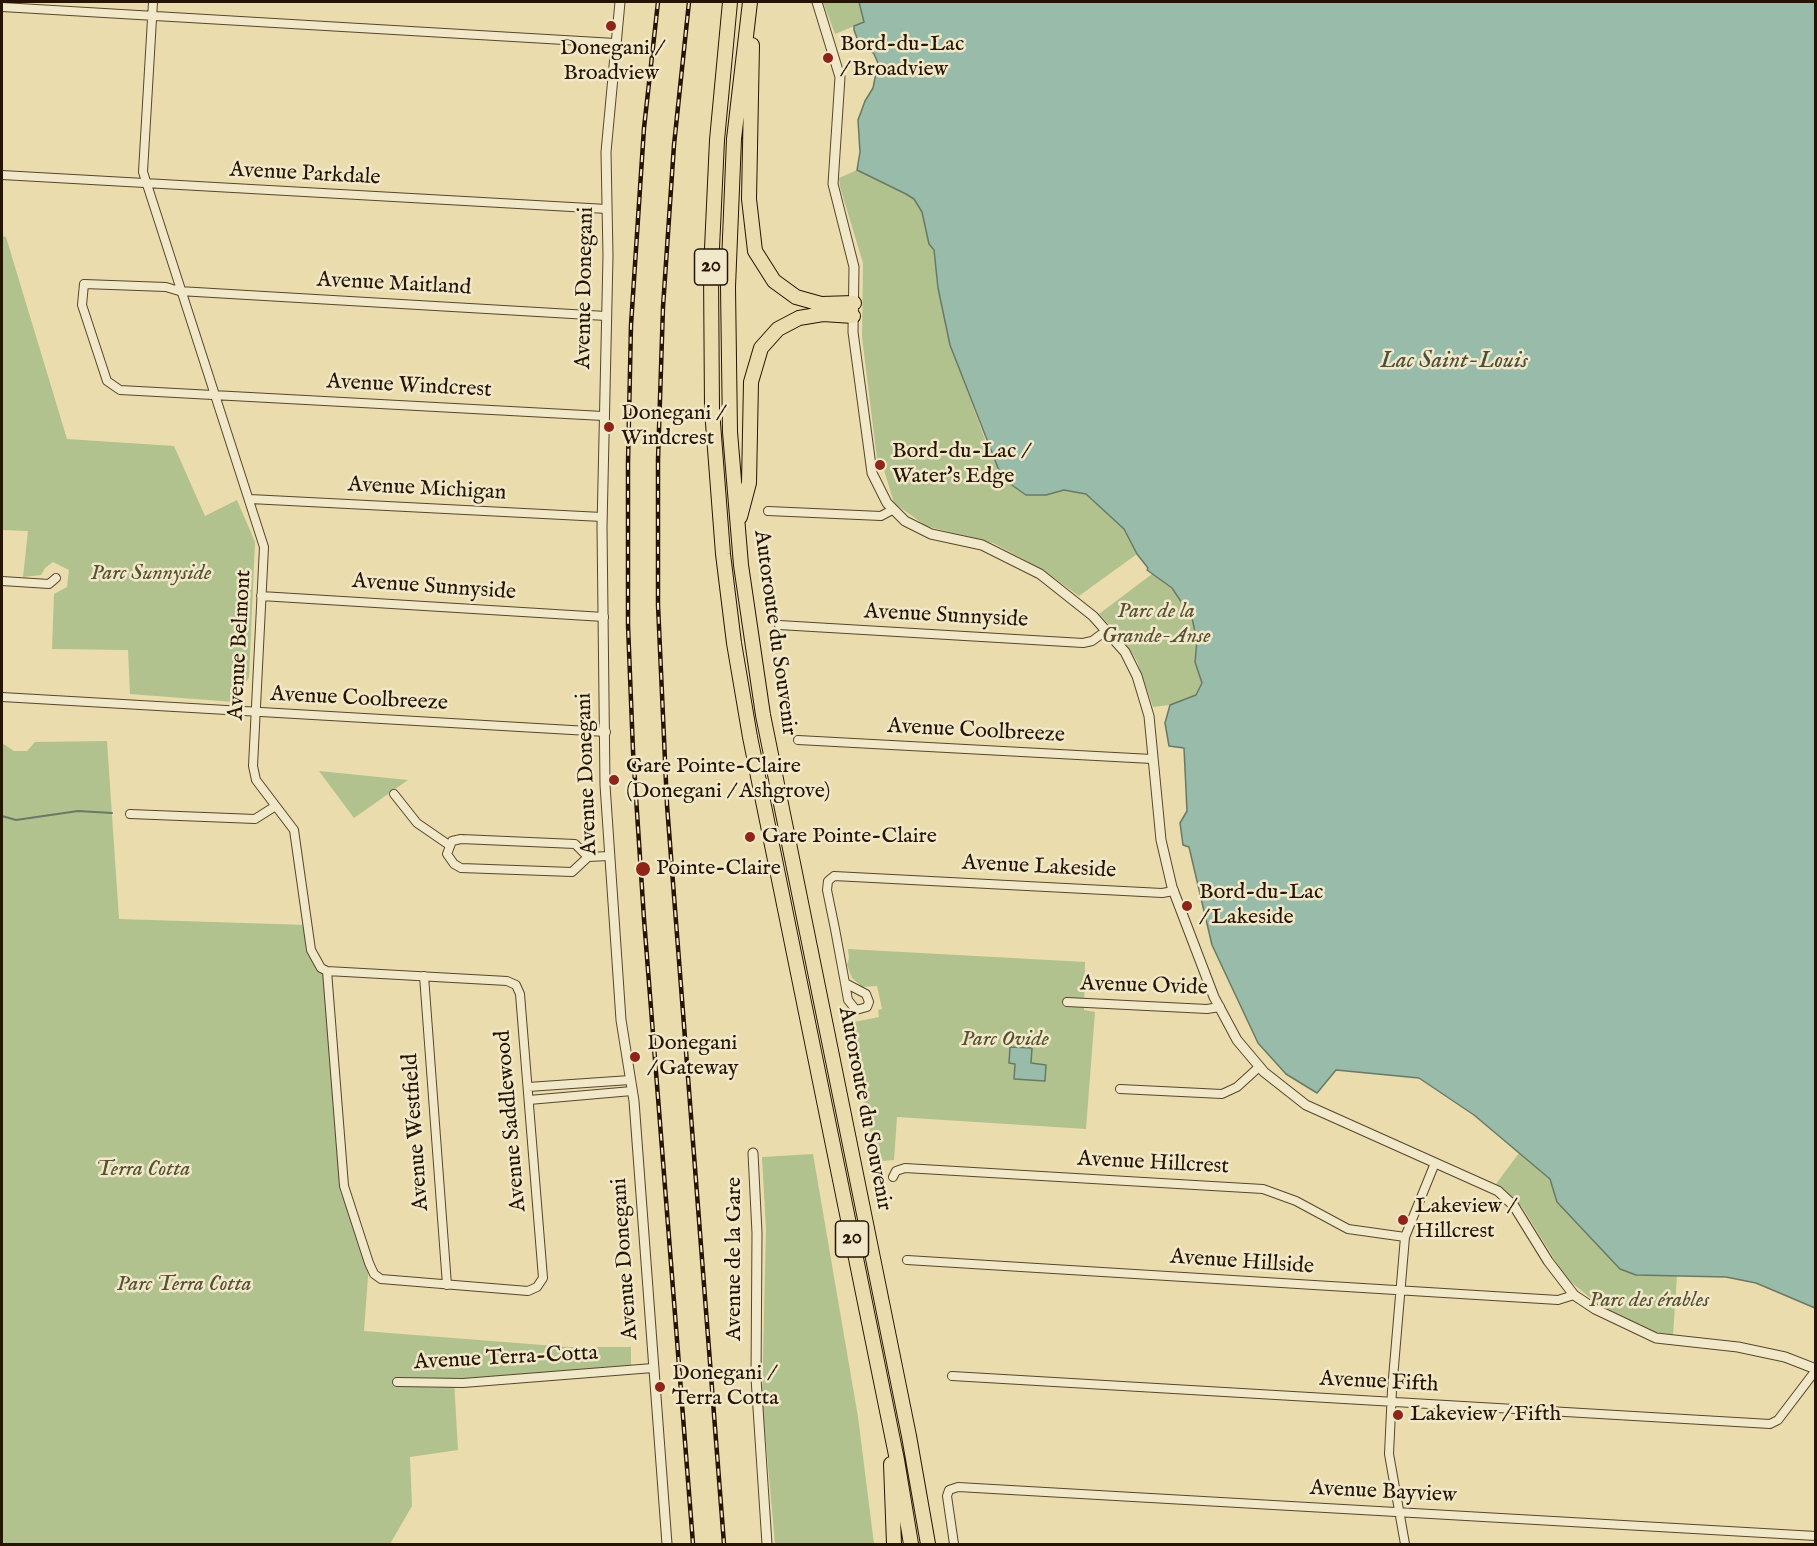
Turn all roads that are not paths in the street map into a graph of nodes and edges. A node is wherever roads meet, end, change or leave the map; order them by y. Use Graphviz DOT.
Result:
graph roads {
  1 [pos="153,2"];
  2 [pos="620,2"];
  3 [pos="730,2"];
  4 [pos="752,2"];
  5 [pos="817,2"];
  6 [pos="2,7"];
  7 [pos="152,16"];
  8 [pos="615,43"];
  9 [pos="2,176"];
  10 [pos="146,184"];
  11 [pos="607,209"];
  12 [pos="179,291"];
  13 [pos="853,310"];
  14 [pos="606,316"];
  15 [pos="214,394"];
  16 [pos="603,416"];
  17 [pos="250,499"];
  18 [pos="892,510"];
  19 [pos="768,512"];
  20 [pos="602,517"];
  21 [pos="738,528"];
  22 [pos="57,578"];
  23 [pos="2,582"];
  24 [pos="261,596"];
  25 [pos="604,616"];
  26 [pos="779,625"];
  27 [pos="1107,630"];
  28 [pos="2,697"];
  29 [pos="255,712"];
  30 [pos="606,732"];
  31 [pos="798,740"];
  32 [pos="1152,759"];
  33 [pos="394,794"];
  34 [pos="274,807"];
  35 [pos="130,814"];
  36 [pos="449,845"];
  37 [pos="609,856"];
  38 [pos="588,857"];
  39 [pos="1174,891"];
  40 [pos="327,971"];
  41 [pos="424,976"];
  42 [pos="845,983"];
  43 [pos="1067,1002"];
  44 [pos="1220,1007"];
  45 [pos="1260,1067"];
  46 [pos="630,1080"];
  47 [pos="528,1088"];
  48 [pos="1120,1089"];
  49 [pos="632,1091"];
  50 [pos="529,1100"];
  51 [pos="753,1153"];
  52 [pos="1435,1163"];
  53 [pos="893,1177"];
  54 [pos="1405,1237"];
  55 [pos="907,1260"];
  56 [pos="447,1285"];
  57 [pos="1401,1290"];
  58 [pos="1574,1295"];
  59 [pos="653,1368"];
  60 [pos="1815,1370"];
  61 [pos="952,1376"];
  62 [pos="397,1382"];
  63 [pos="1391,1402"];
  64 [pos="890,1429"];
  65 [pos="1399,1512"];
  66 [pos="1815,1536"];
  67 [pos="666,1545"];
  68 [pos="767,1545"];
  69 [pos="894,1545"];
  70 [pos="911,1545"];
  71 [pos="928,1545"];
  72 [pos="954,1545"];
  73 [pos="1405,1545"];
  1 -- 7 [label="street, Avenue Belmont"];
  2 -- 8 [label="street, Avenue Donegani"];
  3 -- 64 [label="highway, Autoroute du Souvenir / 20"];
  4 -- 13 [label="highway"];
  4 -- 21 [label="highway, Autoroute du Souvenir / 20"];
  5 -- 13 [label="street"];
  6 -- 7 [label="street"];
  7 -- 8 [label="street"];
  7 -- 10 [label="street, Avenue Belmont"];
  8 -- 11 [label="street, Avenue Donegani"];
  9 -- 10 [label="street, Avenue Parkdale"];
  10 -- 11 [label="street, Avenue Parkdale"];
  10 -- 12 [label="street, Avenue Belmont"];
  11 -- 14 [label="street, Avenue Donegani"];
  12 -- 14 [label="street, Avenue Maitland"];
  12 -- 15 [label="street, Avenue Belmont"];
  12 -- 15 [label="street, Avenue Maitland"];
  13 -- 18 [label="street"];
  13 -- 21 [label="highway"];
  14 -- 16 [label="street, Avenue Donegani"];
  15 -- 16 [label="street, Avenue Windcrest"];
  15 -- 17 [label="street, Avenue Belmont"];
  16 -- 20 [label="street, Avenue Donegani"];
  17 -- 20 [label="street, Avenue Michigan"];
  17 -- 24 [label="street, Avenue Belmont"];
  18 -- 19 [label="street"];
  18 -- 27 [label="street"];
  20 -- 25 [label="street, Avenue Donegani"];
  21 -- 71 [label="highway, Autoroute du Souvenir / 20"];
  22 -- 23 [label="street"];
  24 -- 25 [label="street, Avenue Sunnyside"];
  24 -- 29 [label="street, Avenue Belmont"];
  25 -- 30 [label="street, Avenue Donegani"];
  26 -- 27 [label="street, Avenue Sunnyside"];
  27 -- 32 [label="street"];
  28 -- 29 [label="street, Avenue Coolbreeze"];
  29 -- 30 [label="street, Avenue Coolbreeze"];
  29 -- 34 [label="street, Avenue Belmont"];
  30 -- 37 [label="street, Avenue Donegani"];
  31 -- 32 [label="street, Avenue Coolbreeze"];
  32 -- 39 [label="street"];
  33 -- 36 [label="street"];
  34 -- 35 [label="street"];
  34 -- 40 [label="street, Avenue Belmont"];
  36 -- 38 [label="street"];
  36 -- 38 [label="street"];
  37 -- 38 [label="street"];
  37 -- 46 [label="street, Avenue Donegani"];
  39 -- 42 [label="street, Avenue Lakeside"];
  39 -- 44 [label="street"];
  40 -- 41 [label="street, Avenue Saddlewood"];
  40 -- 56 [label="street, Avenue Saddlewood"];
  41 -- 47 [label="street, Avenue Saddlewood"];
  41 -- 56 [label="street, Avenue Westfield"];
  43 -- 44 [label="street, Avenue Ovide"];
  44 -- 45 [label="street"];
  45 -- 48 [label="street"];
  45 -- 52 [label="street"];
  46 -- 47 [label="street"];
  46 -- 49 [label="street, Avenue Donegani"];
  47 -- 50 [label="street, Avenue Saddlewood"];
  49 -- 50 [label="street"];
  49 -- 59 [label="street, Avenue Donegani"];
  50 -- 56 [label="street, Avenue Saddlewood"];
  51 -- 68 [label="street, Avenue de la Gare"];
  52 -- 54 [label="street"];
  52 -- 58 [label="street"];
  53 -- 54 [label="street, Avenue Hillcrest"];
  54 -- 57 [label="street"];
  55 -- 57 [label="street, Avenue Hillside"];
  57 -- 58 [label="street, Avenue Hillside"];
  57 -- 63 [label="street"];
  58 -- 60 [label="street"];
  59 -- 62 [label="street, Avenue Terra-Cotta"];
  59 -- 67 [label="street, Avenue Donegani"];
  60 -- 63 [label="street, Avenue Fifth"];
  61 -- 63 [label="street, Avenue Fifth"];
  63 -- 65 [label="street"];
  64 -- 69 [label="highway"];
  64 -- 70 [label="highway, Autoroute du Souvenir / 20"];
  65 -- 66 [label="street, Avenue Bayview"];
  65 -- 72 [label="street, Avenue Bayview"];
  65 -- 73 [label="street"];
}
